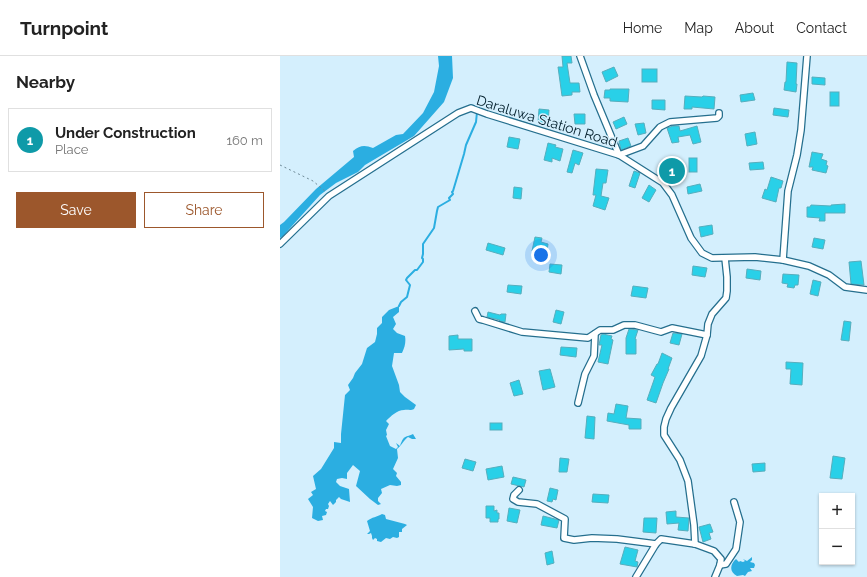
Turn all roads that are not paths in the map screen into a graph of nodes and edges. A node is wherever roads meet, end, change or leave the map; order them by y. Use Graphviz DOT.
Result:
graph roads {
  1 [pos="580,56"];
  2 [pos="807,56"];
  3 [pos="719,113"];
  4 [pos="619,155"];
  5 [pos="280,244"];
  6 [pos="725,258"];
  7 [pos="783,260"];
  8 [pos="867,290"];
  9 [pos="475,311"];
  10 [pos="595,334"];
  11 [pos="707,335"];
  12 [pos="578,403"];
  13 [pos="519,490"];
  14 [pos="734,502"];
  15 [pos="656,544"];
  16 [pos="695,544"];
  17 [pos="720,565"];
  18 [pos="636,577"];
  19 [pos="715,577"];
  1 -- 4 [label="street"];
  2 -- 7 [label="street"];
  3 -- 4 [label="street"];
  4 -- 5 [label="street, Daraluwa Station Road"];
  4 -- 6 [label="street, Daraluwa Station Road"];
  6 -- 7 [label="street, Daraluwa Station Road"];
  6 -- 11 [label="street"];
  7 -- 8 [label="street, Daraluwa Station Road"];
  9 -- 10 [label="street"];
  10 -- 11 [label="street"];
  10 -- 12 [label="street"];
  11 -- 16 [label="street"];
  13 -- 15 [label="street"];
  14 -- 17 [label="street"];
  15 -- 16 [label="street"];
  15 -- 18 [label="street"];
  16 -- 17 [label="street"];
  17 -- 19 [label="street"];
}
